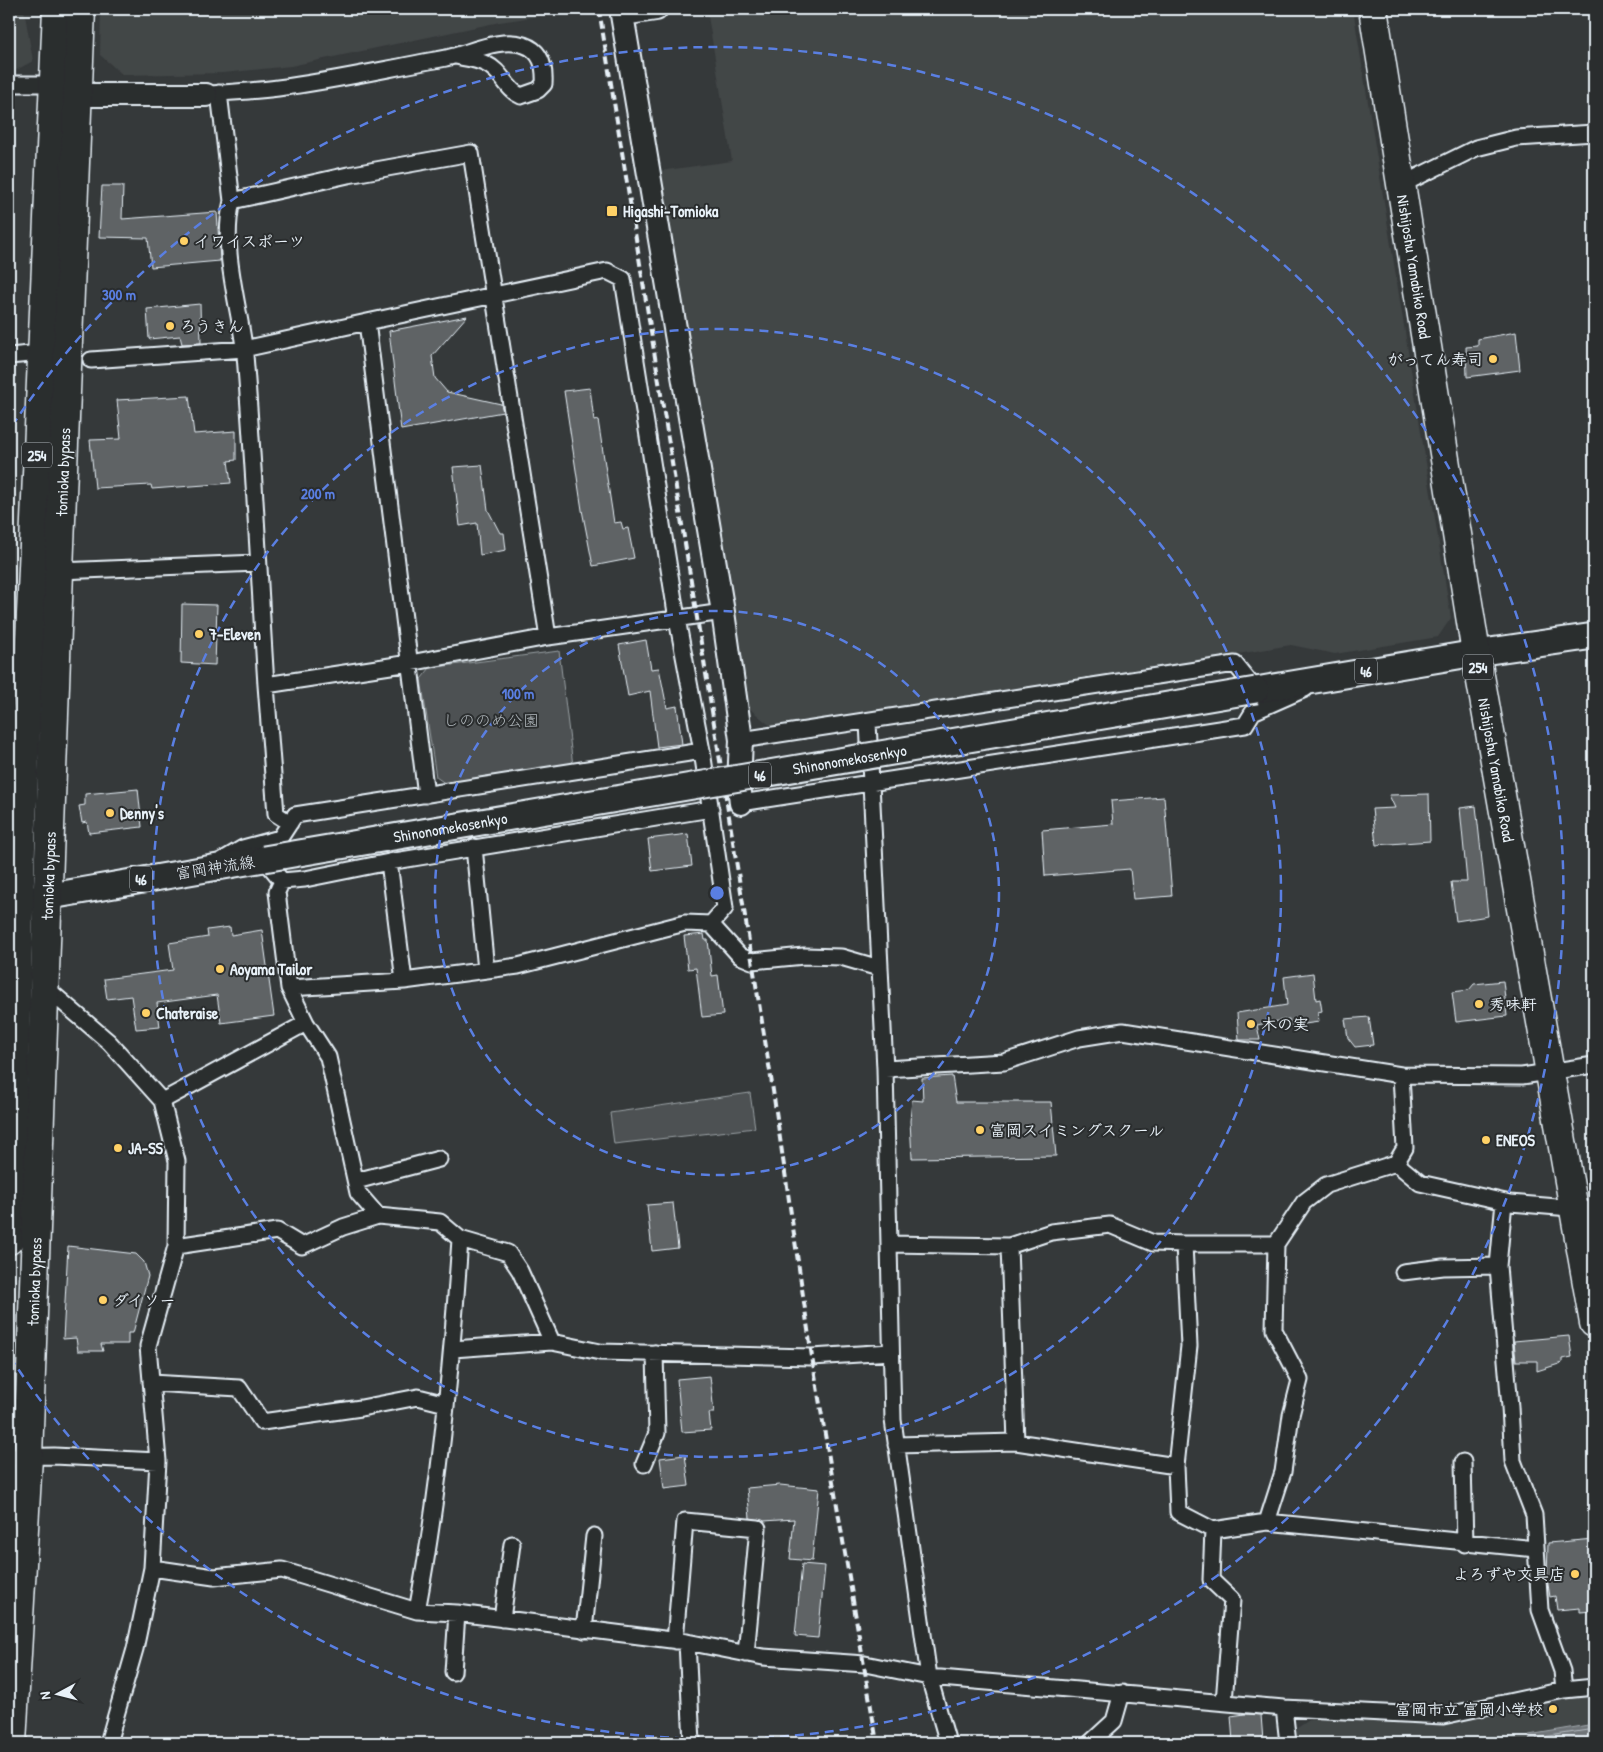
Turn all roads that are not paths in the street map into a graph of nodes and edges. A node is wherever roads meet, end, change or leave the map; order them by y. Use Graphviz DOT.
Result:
graph roads {
  1 [pos="57,9"];
  2 [pos="81,9"];
  3 [pos="656,9"];
  4 [pos="1373,9"];
  5 [pos="621,11"];
  6 [pos="455,56"];
  7 [pos="9,84"];
  8 [pos="67,89"];
  9 [pos="212,94"];
  10 [pos="1594,133"];
  11 [pos="1401,185"];
  12 [pos="232,201"];
  13 [pos="494,295"];
  14 [pos="367,322"];
  15 [pos="244,348"];
  16 [pos="42,353"];
  17 [pos="9,356"];
  18 [pos="91,360"];
  19 [pos="258,563"];
  20 [pos="59,571"];
  21 [pos="723,612"];
  22 [pos="677,619"];
  23 [pos="1594,636"];
  24 [pos="548,637"];
  25 [pos="1476,653"];
  26 [pos="410,663"];
  27 [pos="1334,677"];
  28 [pos="266,685"];
  29 [pos="1256,690"];
  30 [pos="868,722"];
  31 [pos="741,740"];
  32 [pos="702,751"];
  33 [pos="871,783"];
  34 [pos="426,795"];
  35 [pos="741,803"];
  36 [pos="711,808"];
  37 [pos="290,823"];
  38 [pos="474,848"];
  39 [pos="264,859"];
  40 [pos="389,862"];
  41 [pos="211,867"];
  42 [pos="282,881"];
  43 [pos="48,895"];
  44 [pos="12,903"];
  45 [pos="712,924"];
  46 [pos="879,968"];
  47 [pos="486,970"];
  48 [pos="404,981"];
  49 [pos="45,987"];
  50 [pos="289,988"];
  51 [pos="306,1023"];
  52 [pos="1594,1064"];
  53 [pos="884,1069"];
  54 [pos="1551,1073"];
  55 [pos="1401,1075"];
  56 [pos="162,1101"];
  57 [pos="438,1159"];
  58 [pos="1396,1163"];
  59 [pos="356,1181"];
  60 [pos="1504,1202"];
  61 [pos="1584,1210"];
  62 [pos="378,1216"];
  63 [pos="460,1239"];
  64 [pos="9,1240"];
  65 [pos="889,1244"];
  66 [pos="1184,1244"];
  67 [pos="1276,1244"];
  68 [pos="176,1246"];
  69 [pos="1009,1246"];
  70 [pos="1498,1266"];
  71 [pos="1403,1272"];
  72 [pos="1594,1323"];
  73 [pos="552,1342"];
  74 [pos="453,1349"];
  75 [pos="892,1352"];
  76 [pos="655,1353"];
  77 [pos="151,1383"];
  78 [pos="446,1404"];
  79 [pos="1016,1442"];
  80 [pos="896,1444"];
  81 [pos="19,1457"];
  82 [pos="158,1461"];
  83 [pos="1463,1462"];
  84 [pos="644,1464"];
  85 [pos="1176,1466"];
  86 [pos="1267,1522"];
  87 [pos="1213,1530"];
  88 [pos="594,1536"];
  89 [pos="512,1544"];
  90 [pos="1465,1544"];
  91 [pos="1536,1549"];
  92 [pos="152,1568"];
  93 [pos="417,1611"];
  94 [pos="457,1613"];
  95 [pos="502,1619"];
  96 [pos="584,1630"];
  97 [pos="681,1642"];
  98 [pos="746,1654"];
  99 [pos="453,1672"];
  100 [pos="928,1677"];
  101 [pos="1594,1688"];
  102 [pos="1564,1690"];
  103 [pos="1122,1693"];
  104 [pos="1224,1702"];
  105 [pos="1284,1708"];
  106 [pos="12,1743"];
  107 [pos="108,1743"];
  108 [pos="692,1743"];
  109 [pos="948,1743"];
  110 [pos="1090,1743"];
  111 [pos="1288,1743"];
  1 -- 8 [label="highway, tomioka bypass / 254"];
  2 -- 8 [label="highway, tomioka bypass / 254"];
  3 -- 5 [label="street"];
  4 -- 11 [label="highway, Nishijoshu Yamabiko Road / 254"];
  5 -- 21 [label="street"];
  6 -- 6 [label="street"];
  6 -- 9 [label="street"];
  7 -- 8 [label="street"];
  8 -- 9 [label="street"];
  8 -- 16 [label="highway, tomioka bypass / 254"];
  8 -- 20 [label="highway, tomioka bypass / 254"];
  9 -- 12 [label="street"];
  10 -- 11 [label="street"];
  11 -- 25 [label="highway, Nishijoshu Yamabiko Road / 254"];
  12 -- 13 [label="street"];
  12 -- 15 [label="street"];
  13 -- 14 [label="street"];
  13 -- 22 [label="street"];
  13 -- 24 [label="street"];
  14 -- 15 [label="street"];
  14 -- 26 [label="street"];
  15 -- 18 [label="street"];
  15 -- 19 [label="street"];
  16 -- 17 [label="street"];
  16 -- 44 [label="highway, tomioka bypass / 254"];
  19 -- 20 [label="street"];
  19 -- 28 [label="street"];
  20 -- 43 [label="highway, tomioka bypass / 254"];
  21 -- 22 [label="street"];
  21 -- 31 [label="street"];
  22 -- 24 [label="street"];
  22 -- 32 [label="street"];
  23 -- 25 [label="main road, 46"];
  24 -- 26 [label="street"];
  25 -- 27 [label="main road, 46"];
  25 -- 54 [label="highway, Nishijoshu Yamabiko Road / 254"];
  26 -- 28 [label="street"];
  26 -- 34 [label="street"];
  27 -- 29 [label="main road, 46"];
  27 -- 33 [label="street"];
  28 -- 37 [label="street"];
  29 -- 30 [label="street"];
  29 -- 39 [label="main road, Shinonomekosenkyo / 46, bridge"];
  30 -- 31 [label="street"];
  30 -- 33 [label="street"];
  31 -- 35 [label="street"];
  32 -- 34 [label="street"];
  32 -- 36 [label="street"];
  33 -- 35 [label="street"];
  33 -- 46 [label="street"];
  34 -- 37 [label="street"];
  36 -- 38 [label="street"];
  36 -- 45 [label="street"];
  37 -- 41 [label="street"];
  38 -- 40 [label="street"];
  38 -- 47 [label="street"];
  39 -- 41 [label="main road, 富岡神流線 / 46"];
  39 -- 42 [label="street"];
  40 -- 42 [label="street"];
  40 -- 48 [label="street"];
  41 -- 43 [label="main road, 富岡神流線 / 46"];
  42 -- 50 [label="street"];
  43 -- 44 [label="main road, 富岡神流線 / 46"];
  43 -- 49 [label="highway, tomioka bypass / 254"];
  44 -- 64 [label="highway, tomioka bypass / 254"];
  45 -- 46 [label="street"];
  45 -- 47 [label="street"];
  46 -- 53 [label="street"];
  47 -- 48 [label="street"];
  48 -- 50 [label="street"];
  49 -- 56 [label="street"];
  49 -- 81 [label="highway, tomioka bypass / 254"];
  50 -- 51 [label="street"];
  51 -- 56 [label="street"];
  51 -- 59 [label="street"];
  52 -- 54 [label="street"];
  53 -- 55 [label="street"];
  53 -- 65 [label="street"];
  54 -- 55 [label="street"];
  54 -- 61 [label="highway, Nishijoshu Yamabiko Road / 254"];
  55 -- 58 [label="street"];
  56 -- 68 [label="street"];
  57 -- 59 [label="street"];
  58 -- 60 [label="street"];
  58 -- 67 [label="street"];
  59 -- 62 [label="street"];
  60 -- 61 [label="street"];
  60 -- 70 [label="street"];
  61 -- 72 [label="highway, Nishijoshu Yamabiko Road / 254"];
  62 -- 63 [label="street"];
  62 -- 68 [label="street"];
  63 -- 73 [label="street"];
  63 -- 74 [label="street"];
  65 -- 69 [label="street"];
  65 -- 75 [label="street"];
  66 -- 67 [label="street"];
  66 -- 69 [label="street"];
  66 -- 85 [label="street"];
  67 -- 86 [label="street"];
  68 -- 77 [label="street"];
  69 -- 79 [label="street"];
  70 -- 71 [label="street"];
  70 -- 91 [label="street"];
  73 -- 74 [label="street"];
  73 -- 76 [label="street"];
  74 -- 78 [label="street"];
  75 -- 76 [label="street"];
  75 -- 80 [label="street"];
  76 -- 84 [label="street"];
  77 -- 78 [label="street"];
  77 -- 82 [label="street"];
  78 -- 93 [label="street"];
  79 -- 80 [label="street"];
  79 -- 85 [label="street"];
  80 -- 100 [label="street"];
  81 -- 82 [label="street"];
  81 -- 106 [label="highway, tomioka bypass / 254"];
  82 -- 92 [label="street"];
  83 -- 90 [label="street"];
  85 -- 87 [label="street"];
  86 -- 87 [label="street"];
  86 -- 90 [label="street"];
  87 -- 104 [label="street"];
  88 -- 96 [label="street"];
  89 -- 95 [label="street"];
  90 -- 91 [label="street"];
  91 -- 102 [label="street"];
  92 -- 93 [label="street"];
  92 -- 107 [label="street"];
  93 -- 94 [label="street"];
  94 -- 95 [label="street"];
  94 -- 99 [label="street"];
  95 -- 96 [label="street"];
  96 -- 97 [label="street"];
  97 -- 98 [label="street"];
  97 -- 98 [label="street"];
  97 -- 108 [label="street"];
  98 -- 100 [label="street"];
  100 -- 103 [label="street"];
  100 -- 109 [label="street"];
  101 -- 102 [label="street"];
  102 -- 105 [label="street"];
  103 -- 104 [label="street"];
  103 -- 110 [label="street"];
  104 -- 105 [label="street"];
  105 -- 111 [label="street"];
}
